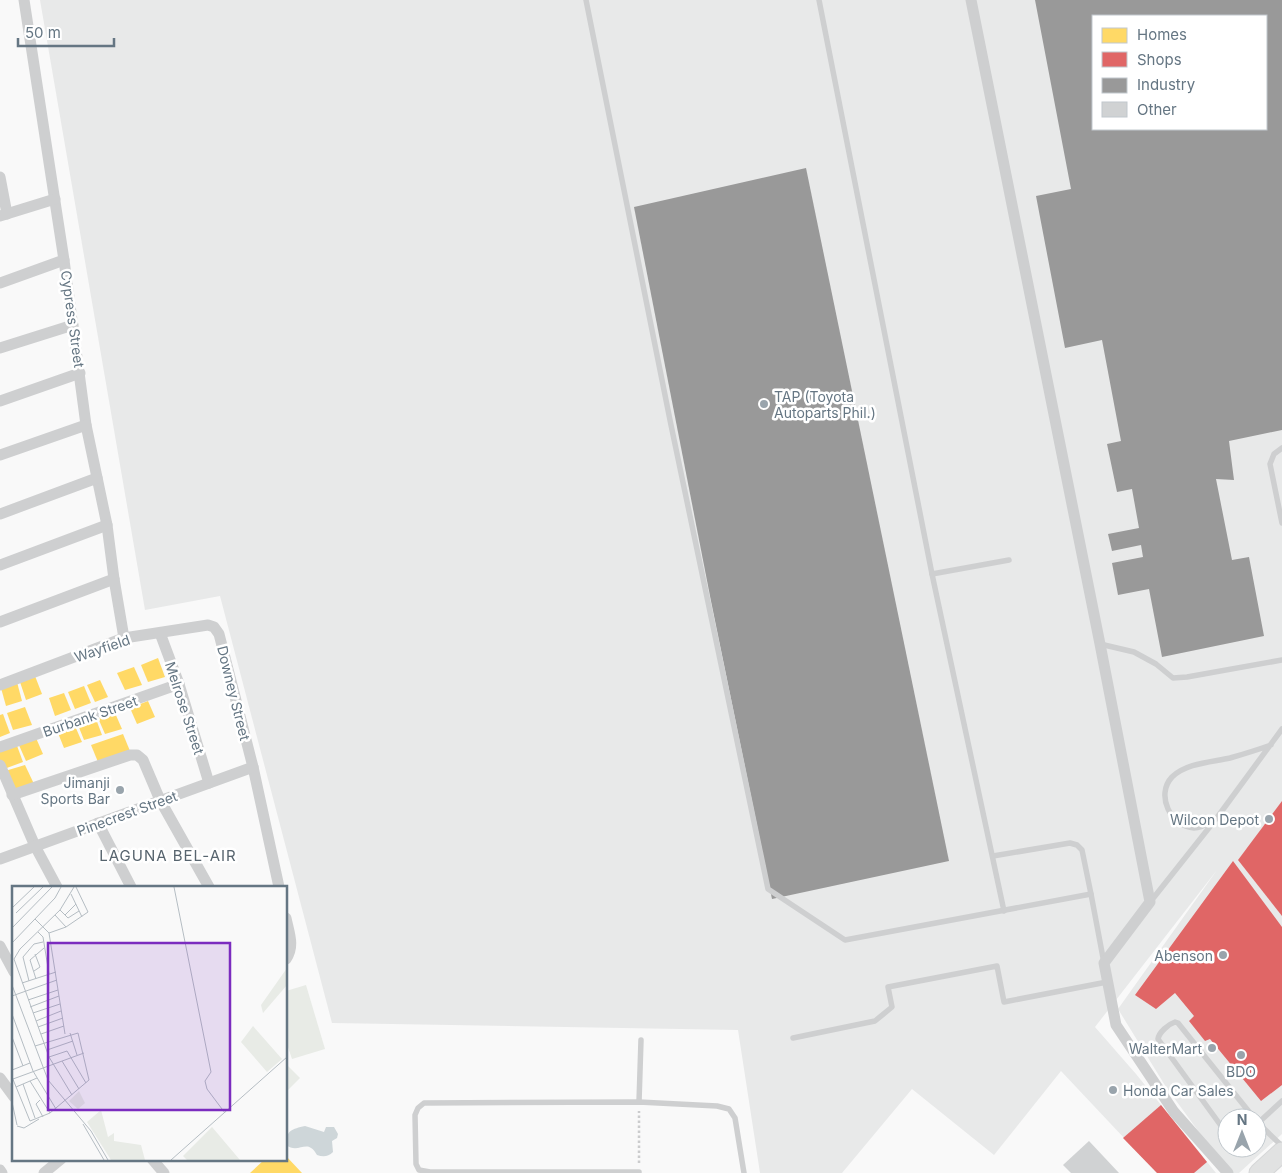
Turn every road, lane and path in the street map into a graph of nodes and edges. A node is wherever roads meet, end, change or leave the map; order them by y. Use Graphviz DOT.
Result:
graph roads {
  1 [pos="24,0"];
  2 [pos="586,0"];
  3 [pos="819,0"];
  4 [pos="971,0"];
  5 [pos="0,177"];
  6 [pos="55,199"];
  7 [pos="3,215"];
  8 [pos="64,260"];
  9 [pos="0,283"];
  10 [pos="73,325"];
  11 [pos="0,348"];
  12 [pos="80,373"];
  13 [pos="0,401"];
  14 [pos="86,424"];
  15 [pos="1282,448"];
  16 [pos="0,455"];
  17 [pos="96,478"];
  18 [pos="0,514"];
  19 [pos="1282,523"];
  20 [pos="107,525"];
  21 [pos="1009,560"];
  22 [pos="0,565"];
  23 [pos="932,574"];
  24 [pos="114,579"];
  25 [pos="0,622"];
  26 [pos="208,625"];
  27 [pos="160,633"];
  28 [pos="124,638"];
  29 [pos="1100,644"];
  30 [pos="1282,660"];
  31 [pos="179,684"];
  32 [pos="0,685"];
  33 [pos="1282,729"];
  34 [pos="1270,745"];
  35 [pos="0,747"];
  36 [pos="0,765"];
  37 [pos="253,766"];
  38 [pos="209,783"];
  39 [pos="12,795"];
  40 [pos="160,800"];
  41 [pos="1216,819"];
  42 [pos="98,823"];
  43 [pos="35,846"];
  44 [pos="993,856"];
  45 [pos="0,858"];
  46 [pos="56,886"];
  47 [pos="130,886"];
  48 [pos="208,886"];
  49 [pos="280,886"];
  50 [pos="1090,894"];
  51 [pos="1150,902"];
  52 [pos="1004,910"];
  53 [pos="288,926"];
  54 [pos="0,946"];
  55 [pos="288,955"];
  56 [pos="1104,963"];
  57 [pos="12,968"];
  58 [pos="1107,982"];
  59 [pos="793,1038"];
  60 [pos="641,1040"];
  61 [pos="0,1078"];
  62 [pos="12,1094"];
  63 [pos="1282,1101"];
  64 [pos="640,1102"];
  65 [pos="1246,1108"];
  66 [pos="1267,1114"];
  67 [pos="1217,1120"];
  68 [pos="1267,1132"];
  69 [pos="1282,1146"];
  70 [pos="1282,1152"];
  71 [pos="60,1160"];
  72 [pos="153,1160"];
  73 [pos="0,1170"];
  74 [pos="639,1172"];
  75 [pos="2,1173"];
  76 [pos="44,1173"];
  77 [pos="164,1173"];
  78 [pos="744,1173"];
  79 [pos="1228,1173"];
  80 [pos="1259,1173"];
  1 -- 6 [label="street, Cypress Street"];
  2 -- 52 [label="lane"];
  3 -- 23 [label="lane"];
  4 -- 29 [label="street"];
  5 -- 7 [label="street"];
  6 -- 7 [label="street"];
  6 -- 8 [label="street, Cypress Street"];
  8 -- 9 [label="street"];
  8 -- 10 [label="street, Cypress Street"];
  10 -- 11 [label="street"];
  10 -- 12 [label="street, Cypress Street"];
  12 -- 13 [label="street"];
  12 -- 14 [label="street, Cypress Street"];
  14 -- 16 [label="street"];
  14 -- 17 [label="street, Cypress Street"];
  15 -- 19 [label="lane"];
  17 -- 18 [label="street"];
  17 -- 20 [label="street, Cypress Street"];
  20 -- 22 [label="street"];
  20 -- 24 [label="street, Cypress Street"];
  21 -- 23 [label="lane"];
  23 -- 44 [label="lane"];
  24 -- 25 [label="street"];
  24 -- 28 [label="street, Cypress Street"];
  26 -- 27 [label="street, Wayfield"];
  26 -- 37 [label="street, Downey Street"];
  27 -- 28 [label="street, Wayfield"];
  27 -- 31 [label="street, Melrose Street"];
  28 -- 32 [label="street, Wayfield"];
  29 -- 30 [label="lane"];
  29 -- 51 [label="street"];
  31 -- 35 [label="street, Burbank Street"];
  31 -- 38 [label="street, Melrose Street"];
  33 -- 34 [label="lane"];
  34 -- 41 [label="lane"];
  34 -- 41 [label="lane"];
  36 -- 39 [label="street"];
  37 -- 38 [label="street, Pinecrest Street"];
  37 -- 49 [label="street, Downey Street"];
  38 -- 40 [label="street, Pinecrest Street"];
  39 -- 40 [label="street"];
  39 -- 43 [label="street"];
  40 -- 42 [label="street, Pinecrest Street"];
  40 -- 48 [label="street"];
  41 -- 51 [label="lane"];
  42 -- 43 [label="street, Pinecrest Street"];
  42 -- 47 [label="street"];
  43 -- 45 [label="street, Pinecrest Street"];
  43 -- 46 [label="street"];
  44 -- 50 [label="lane"];
  44 -- 52 [label="lane"];
  50 -- 52 [label="lane"];
  50 -- 56 [label="lane"];
  51 -- 56 [label="street"];
  53 -- 55 [label="street"];
  54 -- 57 [label="street"];
  56 -- 58 [label="street"];
  58 -- 59 [label="lane"];
  58 -- 79 [label="street"];
  60 -- 64 [label="lane"];
  61 -- 62 [label="street"];
  63 -- 66 [label="lane"];
  64 -- 74 [label="path"];
  64 -- 74 [label="lane"];
  64 -- 78 [label="lane"];
  65 -- 67 [label="lane"];
  68 -- 69 [label="lane"];
  70 -- 80 [label="main road"];
  71 -- 76 [label="street"];
  72 -- 77 [label="street"];
  73 -- 75 [label="street"];
}
